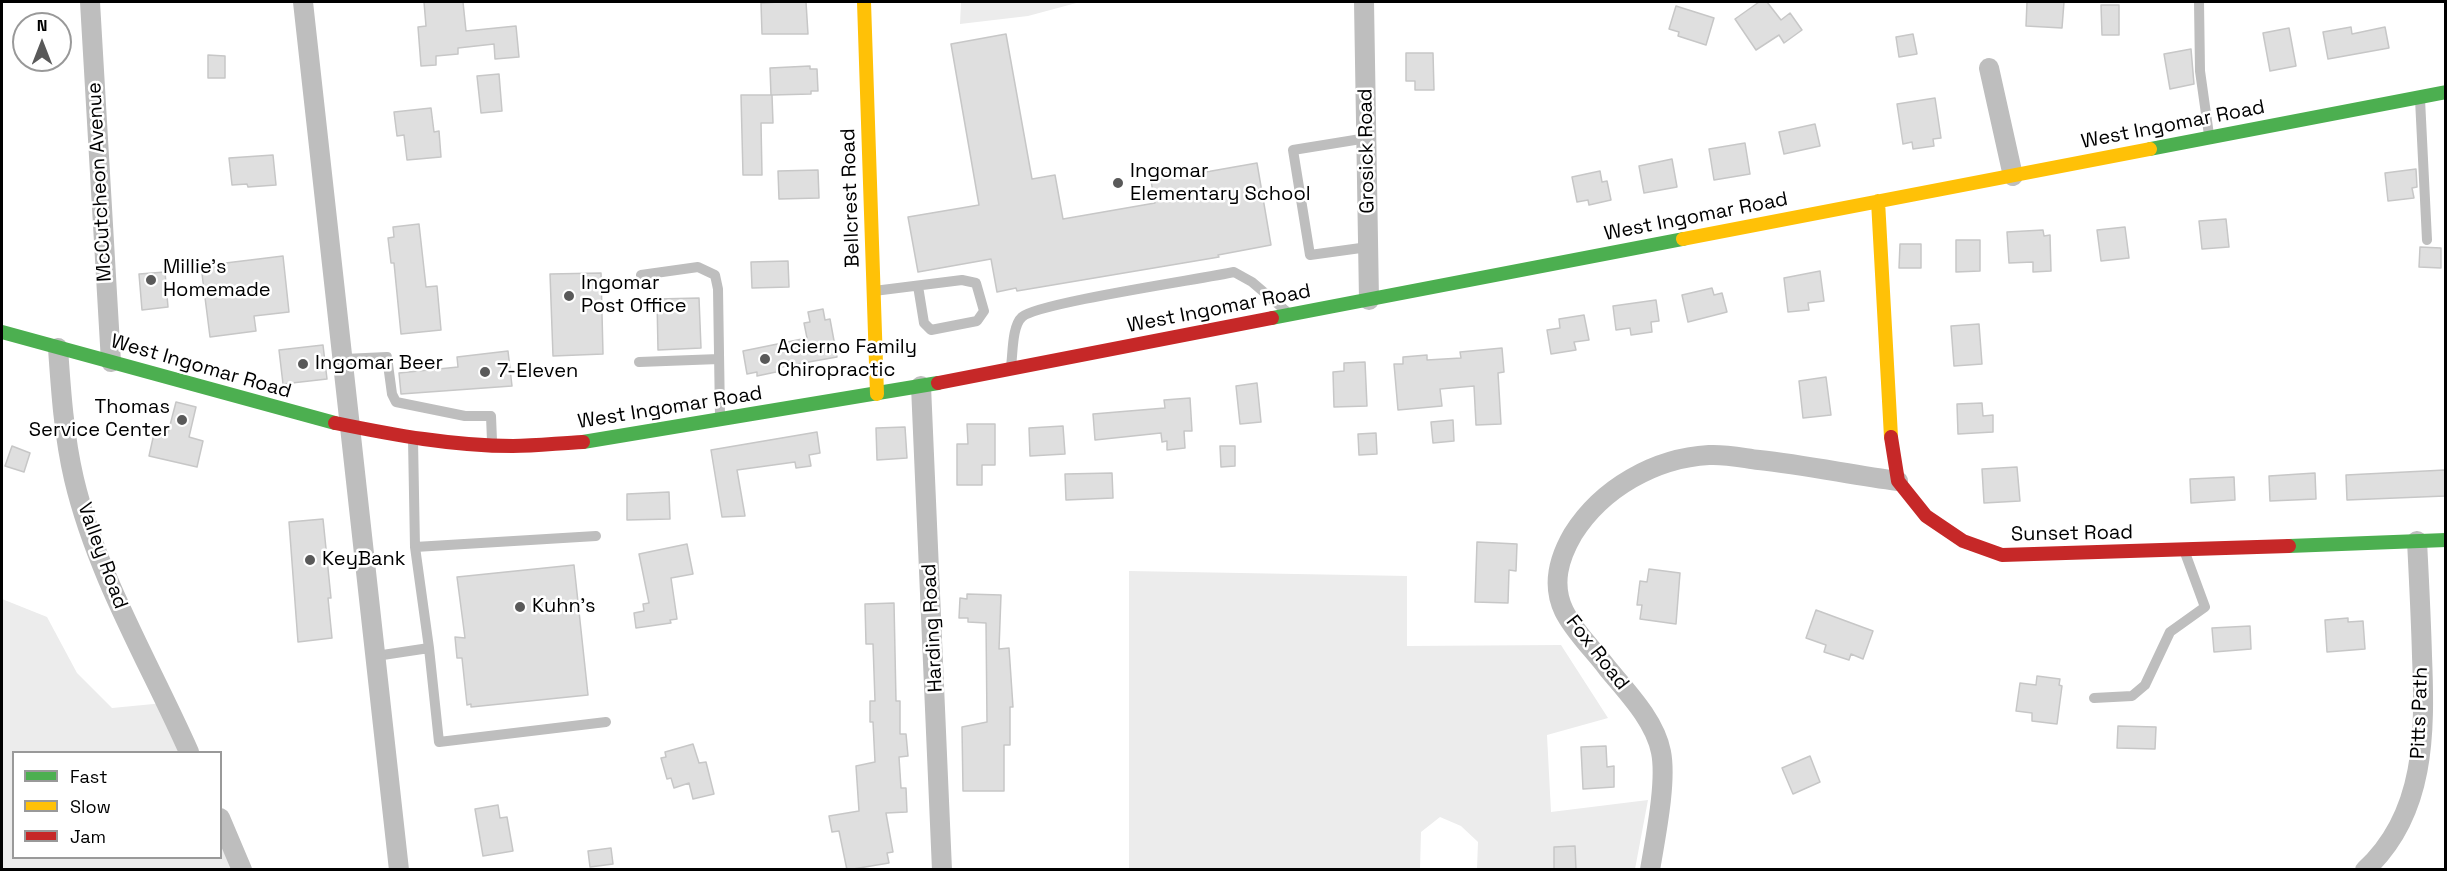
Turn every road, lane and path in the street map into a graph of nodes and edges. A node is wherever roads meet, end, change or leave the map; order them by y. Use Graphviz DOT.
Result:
graph roads {
  1 [pos="90,2"];
  2 [pos="303,2"];
  3 [pos="864,2"];
  4 [pos="1364,2"];
  5 [pos="2199,2"];
  6 [pos="1989,68"];
  7 [pos="2445,92"];
  8 [pos="2420,97"];
  9 [pos="1366,138"];
  10 [pos="2209,138"];
  11 [pos="2013,176"];
  12 [pos="1878,201"];
  13 [pos="2427,240"];
  14 [pos="1368,247"];
  15 [pos="641,275"];
  16 [pos="918,286"];
  17 [pos="874,291"];
  18 [pos="1369,300"];
  19 [pos="1291,315"];
  20 [pos="2,332"];
  21 [pos="58,348"];
  22 [pos="719,358"];
  23 [pos="344,359"];
  24 [pos="111,362"];
  25 [pos="639,362"];
  26 [pos="1011,369"];
  27 [pos="921,386"];
  28 [pos="877,394"];
  29 [pos="720,421"];
  30 [pos="431,425"];
  31 [pos="352,427"];
  32 [pos="413,438"];
  33 [pos="492,445"];
  34 [pos="1898,481"];
  35 [pos="596,536"];
  36 [pos="2445,540"];
  37 [pos="2417,541"];
  38 [pos="415,547"];
  39 [pos="2184,550"];
  40 [pos="429,648"];
  41 [pos="376,656"];
  42 [pos="2094,698"];
  43 [pos="606,722"];
  44 [pos="188,751"];
  45 [pos="222,823"];
  46 [pos="242,870"];
  47 [pos="399,870"];
  48 [pos="942,870"];
  49 [pos="1650,870"];
  50 [pos="2365,870"];
  1 -- 24 [label="street, McCutcheon Avenue"];
  2 -- 23 [label="street"];
  3 -- 17 [label="main road, Bellcrest Road"];
  4 -- 9 [label="street, Grosick Road"];
  5 -- 10 [label="lane"];
  6 -- 11 [label="street"];
  7 -- 8 [label="main road, West Ingomar Road"];
  8 -- 10 [label="main road, West Ingomar Road"];
  8 -- 13 [label="lane"];
  9 -- 14 [label="street, Grosick Road"];
  9 -- 14 [label="lane"];
  10 -- 11 [label="main road, West Ingomar Road"];
  11 -- 12 [label="main road, West Ingomar Road"];
  12 -- 18 [label="main road, West Ingomar Road"];
  12 -- 34 [label="main road, Sunset Road"];
  14 -- 18 [label="street, Grosick Road"];
  15 -- 22 [label="lane"];
  16 -- 16 [label="lane"];
  16 -- 17 [label="lane"];
  17 -- 28 [label="main road, Bellcrest Road"];
  18 -- 19 [label="main road, West Ingomar Road"];
  19 -- 26 [label="main road, West Ingomar Road"];
  19 -- 26 [label="lane"];
  20 -- 21 [label="main road, West Ingomar Road"];
  21 -- 24 [label="main road, West Ingomar Road"];
  21 -- 44 [label="street, Valley Road"];
  22 -- 25 [label="lane"];
  22 -- 29 [label="lane"];
  23 -- 30 [label="lane"];
  23 -- 31 [label="street"];
  24 -- 31 [label="main road, West Ingomar Road"];
  26 -- 27 [label="main road, West Ingomar Road"];
  27 -- 28 [label="main road, West Ingomar Road"];
  27 -- 48 [label="street, Harding Road"];
  28 -- 29 [label="main road, West Ingomar Road"];
  29 -- 33 [label="main road, West Ingomar Road"];
  30 -- 32 [label="main road, West Ingomar Road"];
  30 -- 33 [label="main road, West Ingomar Road"];
  30 -- 33 [label="lane"];
  31 -- 32 [label="main road, West Ingomar Road"];
  31 -- 41 [label="street"];
  32 -- 38 [label="lane"];
  34 -- 39 [label="main road, Sunset Road"];
  34 -- 49 [label="street, Fox Road"];
  35 -- 38 [label="lane"];
  36 -- 37 [label="main road, Sunset Road"];
  37 -- 39 [label="main road, Sunset Road"];
  37 -- 50 [label="street, Pitts Path"];
  38 -- 40 [label="lane"];
  39 -- 42 [label="lane"];
  40 -- 41 [label="lane"];
  40 -- 43 [label="lane"];
  41 -- 47 [label="street"];
  45 -- 46 [label="street"];
}
